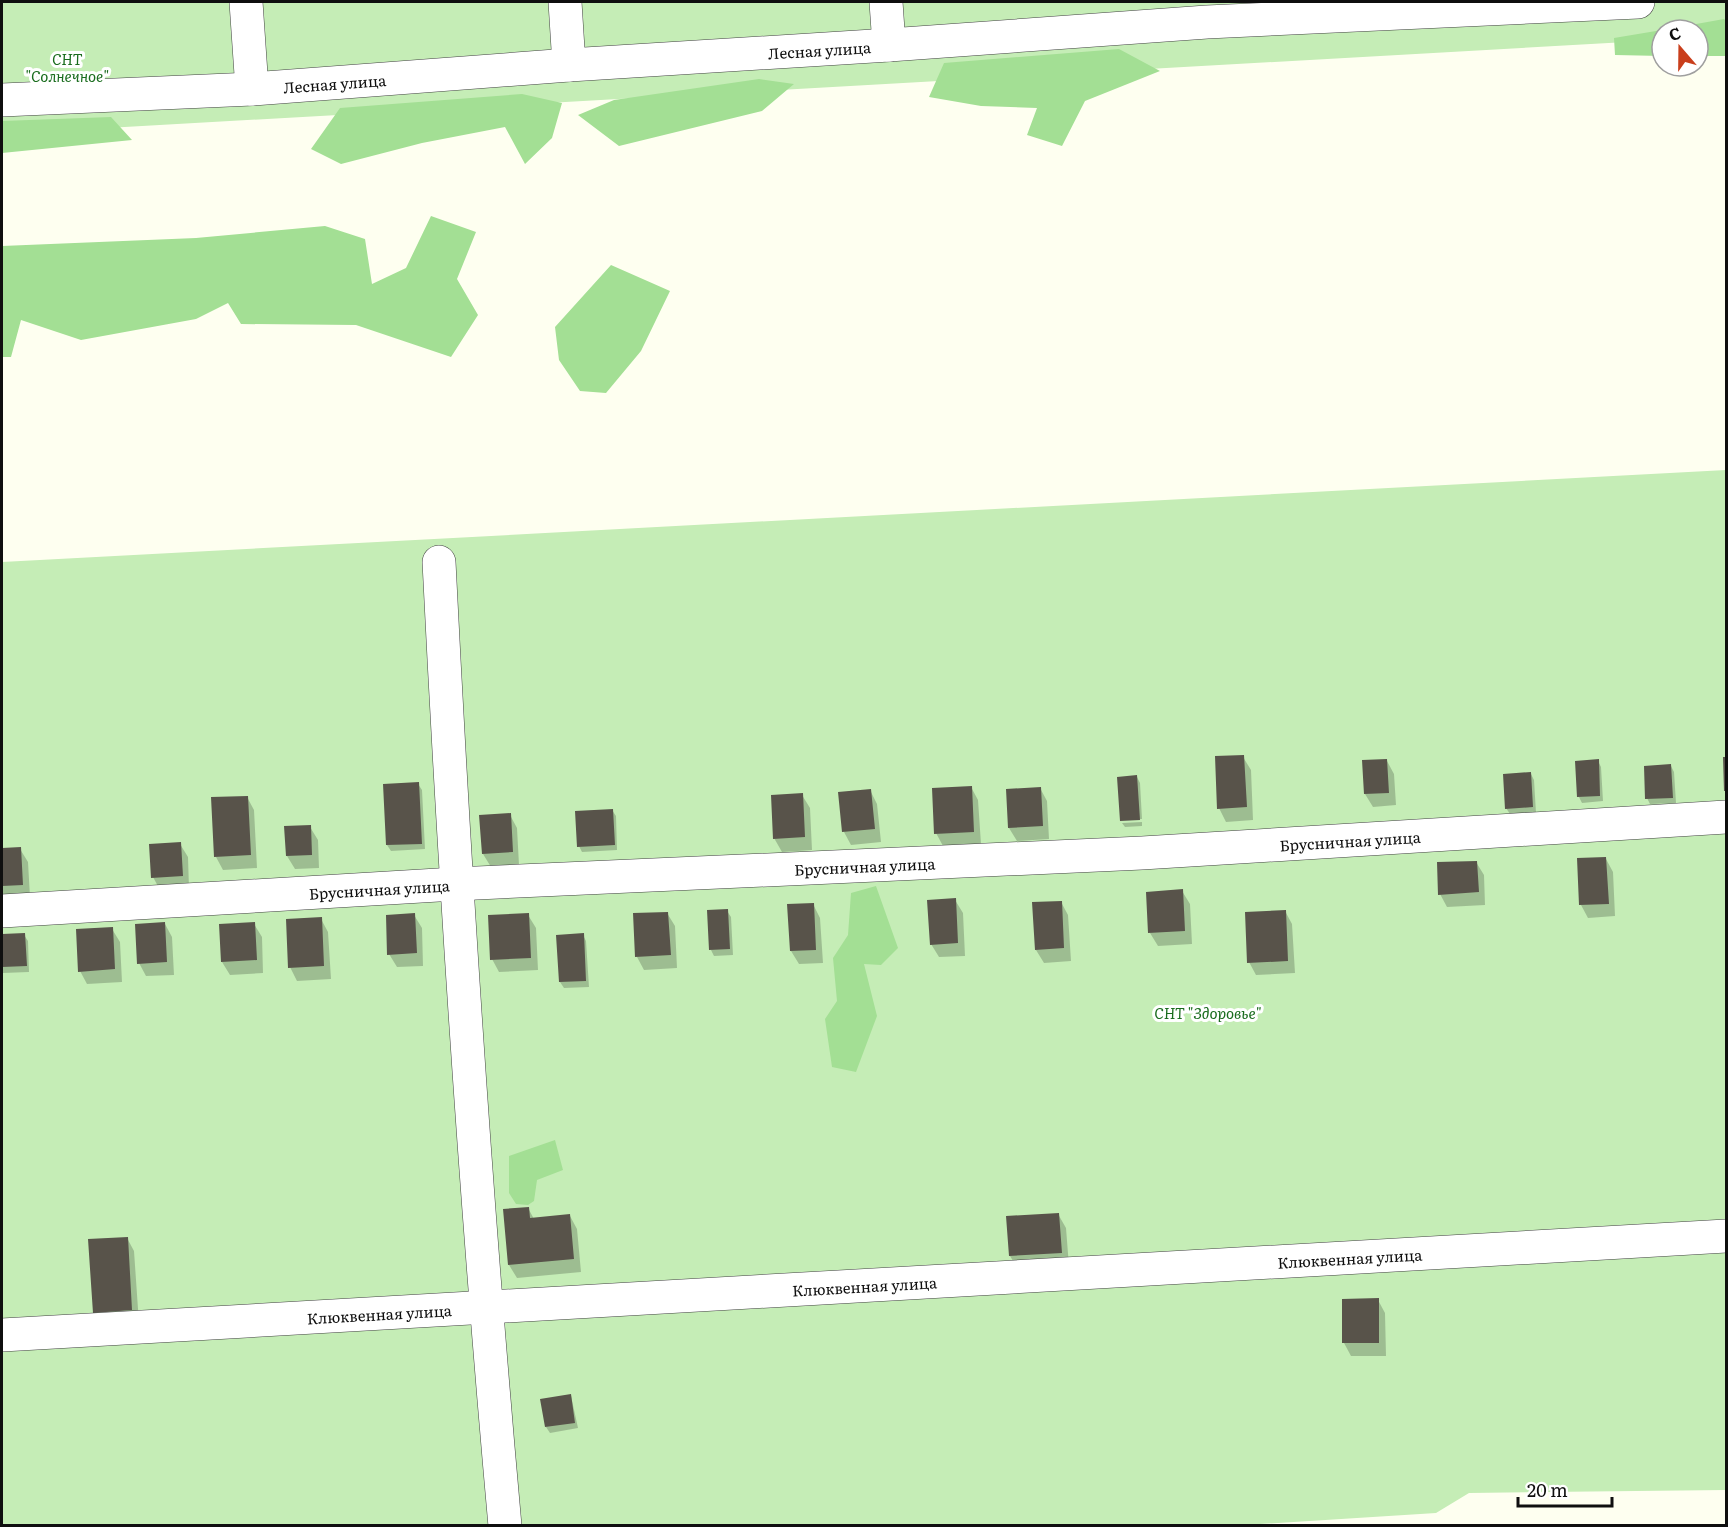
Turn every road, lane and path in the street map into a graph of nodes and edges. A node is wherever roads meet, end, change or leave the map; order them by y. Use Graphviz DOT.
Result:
graph roads {
  1 [pos="246,2"];
  2 [pos="565,2"];
  3 [pos="886,2"];
  4 [pos="1638,2"];
  5 [pos="1533,4"];
  6 [pos="1206,12"];
  7 [pos="889,45"];
  8 [pos="569,65"];
  9 [pos="252,89"];
  10 [pos="2,100"];
  11 [pos="439,562"];
  12 [pos="1726,817"];
  13 [pos="454,884"];
  14 [pos="2,911"];
  15 [pos="1726,1236"];
  16 [pos="485,1309"];
  17 [pos="2,1335"];
  18 [pos="505,1526"];
  1 -- 9 [label="street"];
  2 -- 8 [label="street"];
  3 -- 7 [label="street"];
  4 -- 5 [label="street, Лесная улица"];
  5 -- 6 [label="street, Лесная улица"];
  6 -- 7 [label="street, Лесная улица"];
  7 -- 8 [label="street, Лесная улица"];
  8 -- 9 [label="street, Лесная улица"];
  9 -- 10 [label="street, Лесная улица"];
  11 -- 13 [label="street"];
  12 -- 13 [label="street, Брусничная улица"];
  13 -- 14 [label="street, Брусничная улица"];
  13 -- 16 [label="street"];
  15 -- 16 [label="street, Клюквенная улица"];
  16 -- 17 [label="street, Клюквенная улица"];
  16 -- 18 [label="street"];
}
